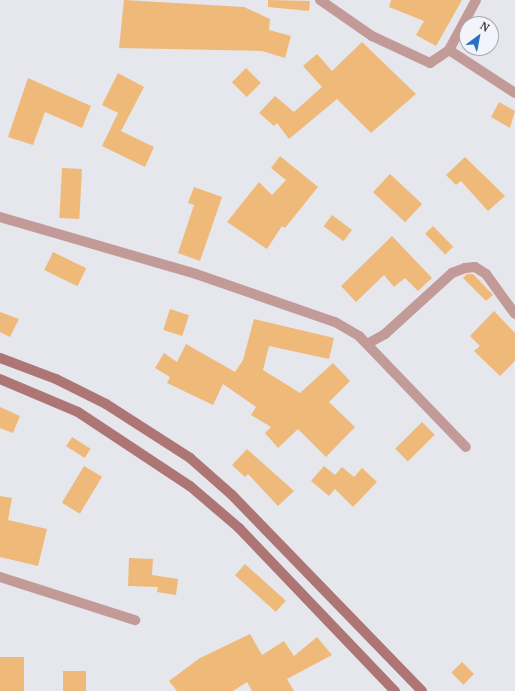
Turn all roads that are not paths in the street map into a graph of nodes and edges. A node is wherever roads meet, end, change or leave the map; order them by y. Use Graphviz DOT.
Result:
graph roads {
  1 [pos="320,0"];
  2 [pos="476,0"];
  3 [pos="450,50"];
  4 [pos="515,93"];
  5 [pos="0,216"];
  6 [pos="515,314"];
  7 [pos="367,344"];
  8 [pos="0,358"];
  9 [pos="0,379"];
  10 [pos="466,447"];
  11 [pos="0,577"];
  12 [pos="135,620"];
  13 [pos="395,691"];
  14 [pos="422,691"];
  1 -- 3 [label="street"];
  2 -- 3 [label="street"];
  3 -- 4 [label="street"];
  5 -- 7 [label="street"];
  6 -- 7 [label="street"];
  7 -- 10 [label="street"];
  8 -- 14 [label="main road"];
  9 -- 13 [label="main road"];
  11 -- 12 [label="street"];
}
